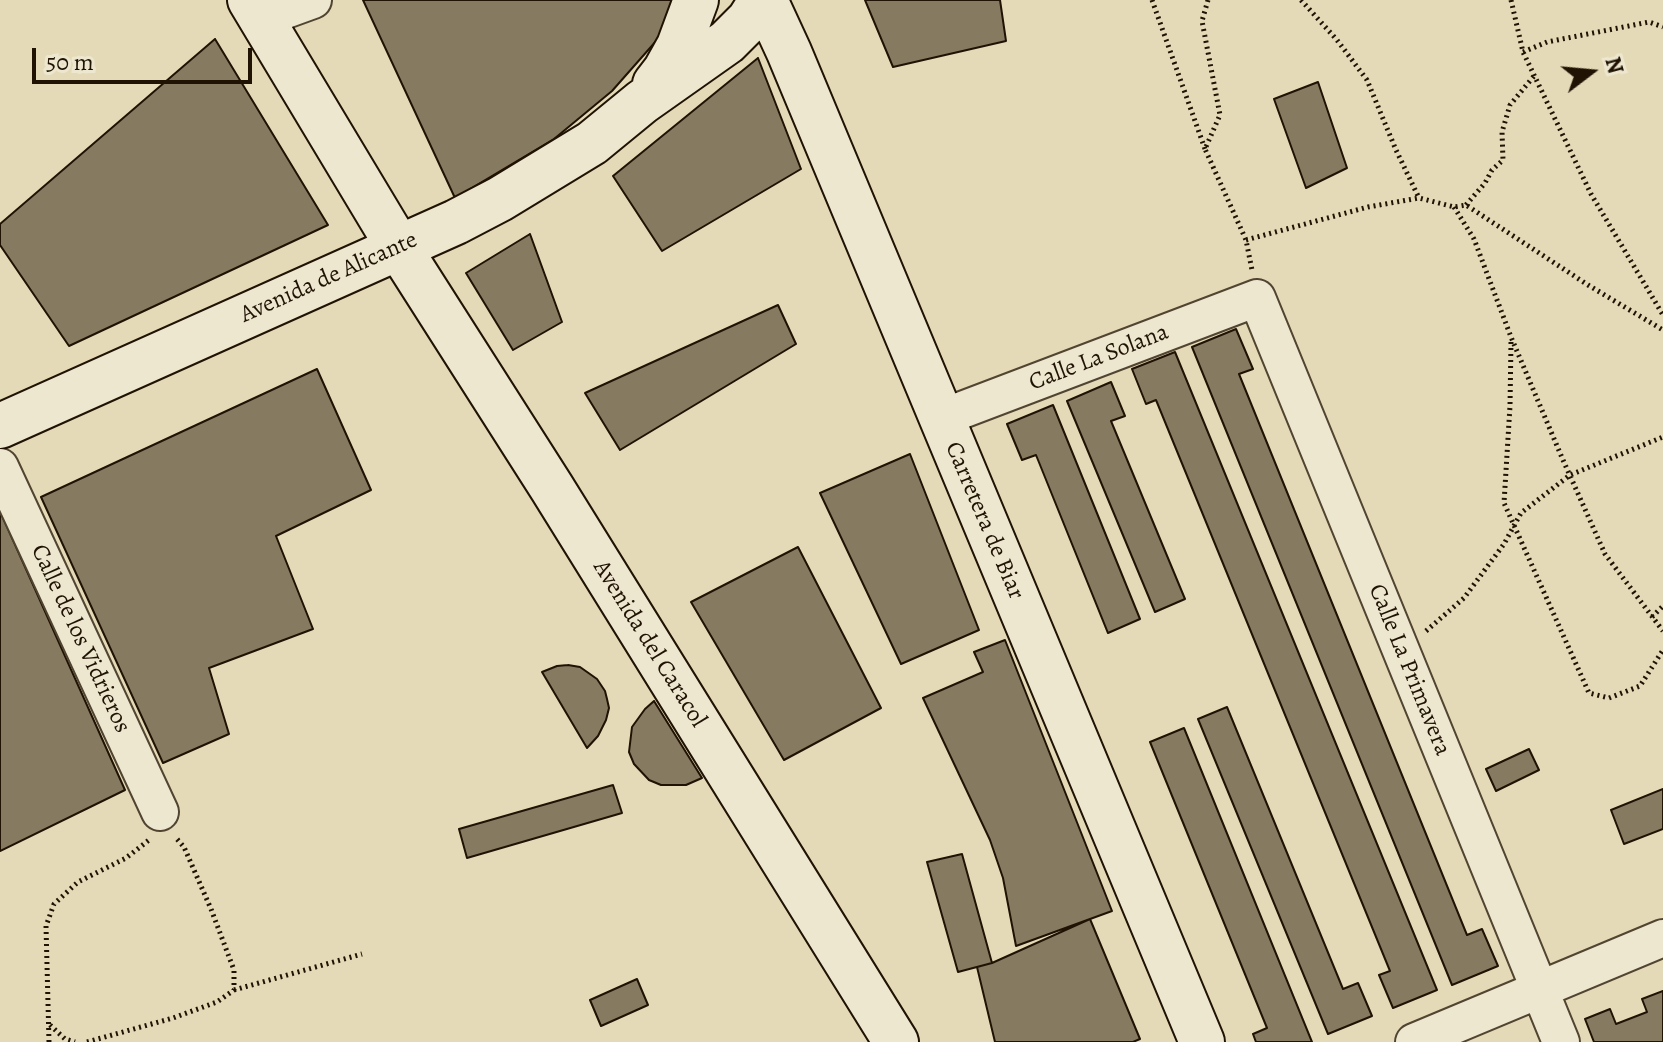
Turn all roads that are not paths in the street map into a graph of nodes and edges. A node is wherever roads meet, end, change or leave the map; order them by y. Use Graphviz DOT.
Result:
graph roads {
  1 [pos="313,0"];
  2 [pos="759,0"];
  3 [pos="765,0"];
  4 [pos="698,4"];
  5 [pos="257,12"];
  6 [pos="727,42"];
  7 [pos="789,52"];
  8 [pos="642,102"];
  9 [pos="399,248"];
  10 [pos="1257,298"];
  11 [pos="941,418"];
  12 [pos="0,426"];
  13 [pos="0,467"];
  14 [pos="160,812"];
  15 [pos="1663,938"];
  16 [pos="1539,989"];
  17 [pos="896,1042"];
  18 [pos="1202,1042"];
  19 [pos="1414,1042"];
  20 [pos="1561,1042"];
  1 -- 5 [label="street"];
  2 -- 6 [label="main road, Avenida de Alicante"];
  3 -- 7 [label="main road, Carretera de Biar"];
  4 -- 8 [label="main road, Avenida de Alicante"];
  5 -- 9 [label="main road, Avenida del Caracol"];
  6 -- 7 [label="main road"];
  6 -- 8 [label="main road, Avenida de Alicante"];
  7 -- 11 [label="main road, Carretera de Biar"];
  8 -- 9 [label="main road, Avenida de Alicante"];
  9 -- 12 [label="main road, Avenida de Alicante"];
  9 -- 17 [label="main road, Avenida del Caracol"];
  10 -- 11 [label="street, Calle La Solana"];
  10 -- 16 [label="street, Calle La Primavera"];
  11 -- 18 [label="main road, Carretera de Biar"];
  13 -- 14 [label="street, Calle de los Vidrieros"];
  15 -- 16 [label="street"];
  16 -- 19 [label="street"];
  16 -- 20 [label="street, Calle La Primavera"];
}
